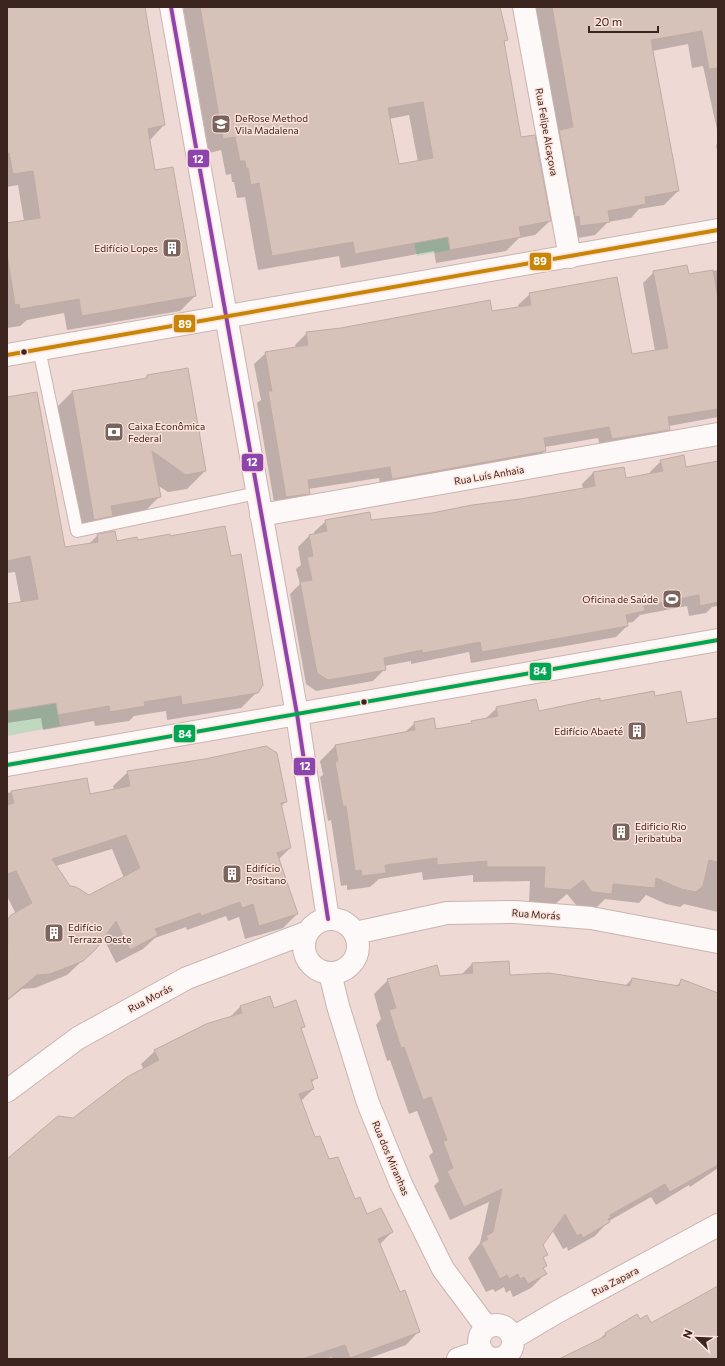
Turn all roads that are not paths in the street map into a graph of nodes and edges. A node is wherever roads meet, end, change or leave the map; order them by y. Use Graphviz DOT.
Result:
graph roads {
  1 [pos="171,7"];
  2 [pos="524,7"];
  3 [pos="718,230"];
  4 [pos="570,257"];
  5 [pos="226,317"];
  6 [pos="39,349"];
  7 [pos="7,355"];
  8 [pos="718,434"];
  9 [pos="257,493"];
  10 [pos="261,515"];
  11 [pos="718,640"];
  12 [pos="296,714"];
  13 [pos="7,765"];
  14 [pos="328,919"];
  15 [pos="308,932"];
  16 [pos="355,933"];
  17 [pos="718,942"];
  18 [pos="330,973"];
  19 [pos="7,1091"];
  20 [pos="718,1225"];
  21 [pos="487,1328"];
  22 [pos="513,1338"];
  23 [pos="494,1356"];
  24 [pos="458,1359"];
  1 -- 5 [label="street"];
  2 -- 4 [label="street, Rua Felipe Alcaçova"];
  3 -- 4 [label="street"];
  4 -- 5 [label="street"];
  5 -- 6 [label="street"];
  5 -- 9 [label="street"];
  6 -- 7 [label="street"];
  6 -- 9 [label="lane"];
  8 -- 10 [label="street, Rua Luís Anhaia"];
  9 -- 10 [label="street"];
  10 -- 12 [label="street"];
  11 -- 12 [label="street"];
  12 -- 13 [label="street"];
  12 -- 14 [label="street"];
  14 -- 15 [label="street"];
  14 -- 16 [label="street"];
  15 -- 18 [label="street"];
  15 -- 19 [label="street, Rua Morás"];
  16 -- 17 [label="street, Rua Morás"];
  16 -- 18 [label="street"];
  18 -- 21 [label="street, Rua dos Miranhas"];
  20 -- 22 [label="street, Rua Zapara"];
  21 -- 22 [label="street"];
  21 -- 23 [label="street"];
  22 -- 23 [label="street"];
  23 -- 24 [label="street"];
}
